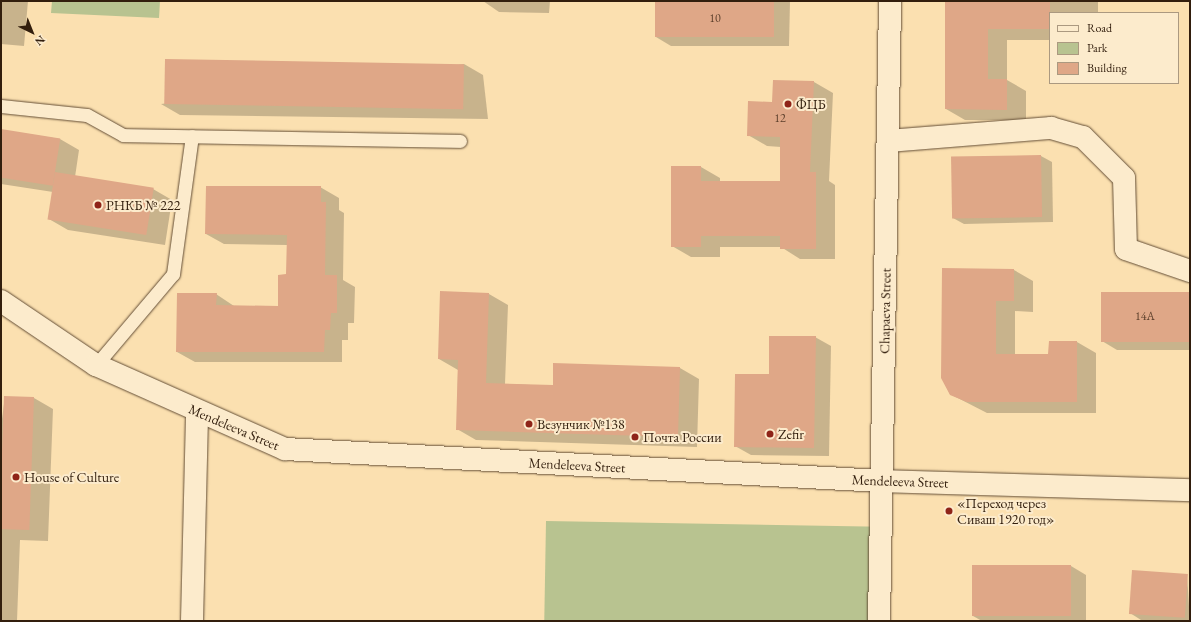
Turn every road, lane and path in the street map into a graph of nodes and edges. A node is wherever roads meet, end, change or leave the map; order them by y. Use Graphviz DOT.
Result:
graph roads {
  1 [pos="890,1"];
  2 [pos="1,106"];
  3 [pos="192,136"];
  4 [pos="460,141"];
  5 [pos="888,141"];
  6 [pos="1190,270"];
  7 [pos="1,301"];
  8 [pos="96,365"];
  9 [pos="197,411"];
  10 [pos="881,481"];
  11 [pos="1190,490"];
  12 [pos="192,621"];
  13 [pos="878,621"];
  1 -- 5 [label="main road, Chapaeva Street"];
  2 -- 3 [label="lane"];
  3 -- 4 [label="lane"];
  3 -- 8 [label="lane"];
  5 -- 6 [label="main road"];
  5 -- 10 [label="main road, Chapaeva Street"];
  7 -- 8 [label="main road, Mendeleeva Street"];
  8 -- 9 [label="main road, Mendeleeva Street"];
  9 -- 10 [label="main road, Mendeleeva Street"];
  9 -- 12 [label="main road"];
  10 -- 11 [label="main road, Mendeleeva Street"];
  10 -- 13 [label="main road, Chapaeva Street"];
}
